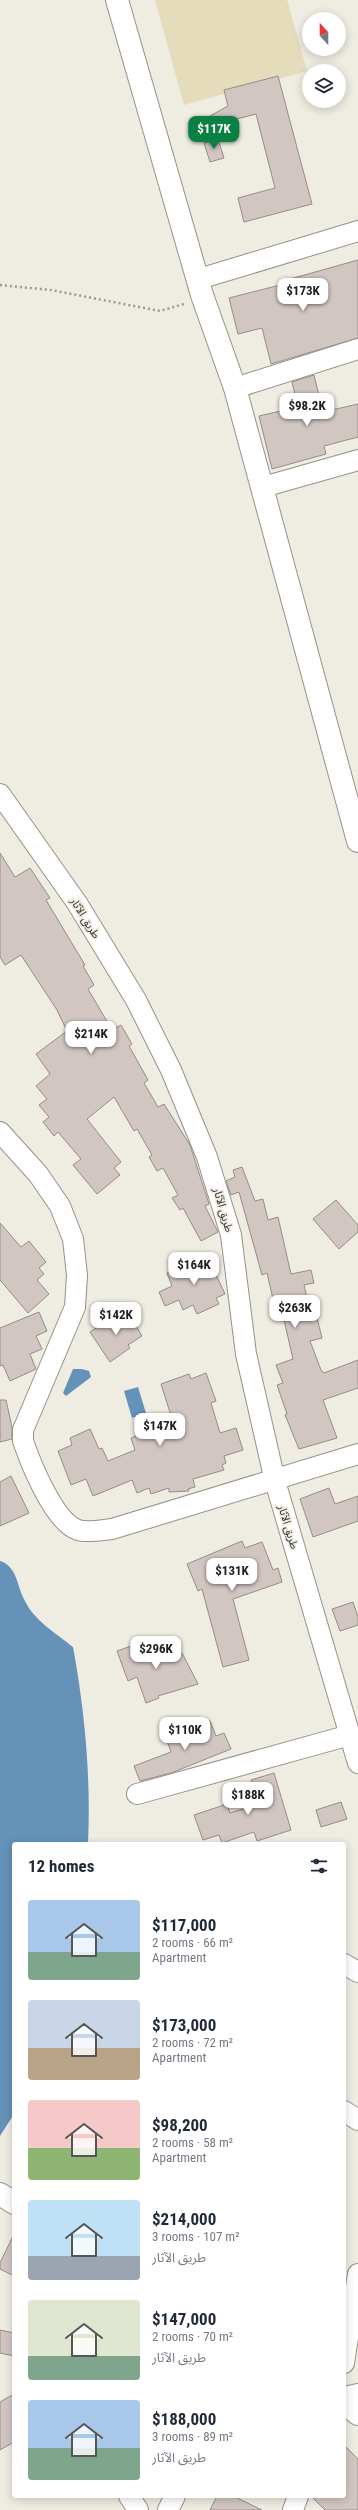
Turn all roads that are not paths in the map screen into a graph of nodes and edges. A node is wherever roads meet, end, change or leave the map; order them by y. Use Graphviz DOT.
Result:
graph roads {
  1 [pos="117,0"];
  2 [pos="358,231"];
  3 [pos="201,287"];
  4 [pos="358,349"];
  5 [pos="235,388"];
  6 [pos="358,460"];
  7 [pos="263,487"];
  8 [pos="0,794"];
  9 [pos="358,841"];
  10 [pos="0,1132"];
  11 [pos="358,1454"];
  12 [pos="275,1481"];
  13 [pos="350,1735"];
  14 [pos="358,1764"];
  15 [pos="138,1794"];
  16 [pos="346,1965"];
  17 [pos="358,1972"];
  18 [pos="346,2112"];
  19 [pos="358,2120"];
  20 [pos="0,2194"];
  21 [pos="12,2202"];
  22 [pos="358,2274"];
  23 [pos="346,2350"];
  24 [pos="358,2394"];
  25 [pos="346,2397"];
  26 [pos="346,2405"];
  27 [pos="358,2414"];
  28 [pos="130,2498"];
  29 [pos="174,2498"];
  30 [pos="297,2498"];
  31 [pos="138,2510"];
  32 [pos="168,2510"];
  33 [pos="293,2510"];
  1 -- 3 [label="main road"];
  2 -- 3 [label="street"];
  3 -- 5 [label="main road"];
  4 -- 5 [label="street"];
  5 -- 7 [label="main road"];
  6 -- 7 [label="street"];
  7 -- 9 [label="main road"];
  8 -- 12 [label="street, طريق الآثار"];
  10 -- 12 [label="street"];
  11 -- 12 [label="street"];
  12 -- 13 [label="street, طريق الآثار"];
  13 -- 14 [label="street, طريق الآثار"];
  13 -- 15 [label="street"];
  16 -- 17 [label="street"];
  18 -- 19 [label="street"];
  20 -- 21 [label="main road"];
  22 -- 23 [label="street"];
  24 -- 25 [label="street"];
  26 -- 27 [label="main road"];
  28 -- 31 [label="street"];
  29 -- 32 [label="street"];
  30 -- 33 [label="street"];
}
